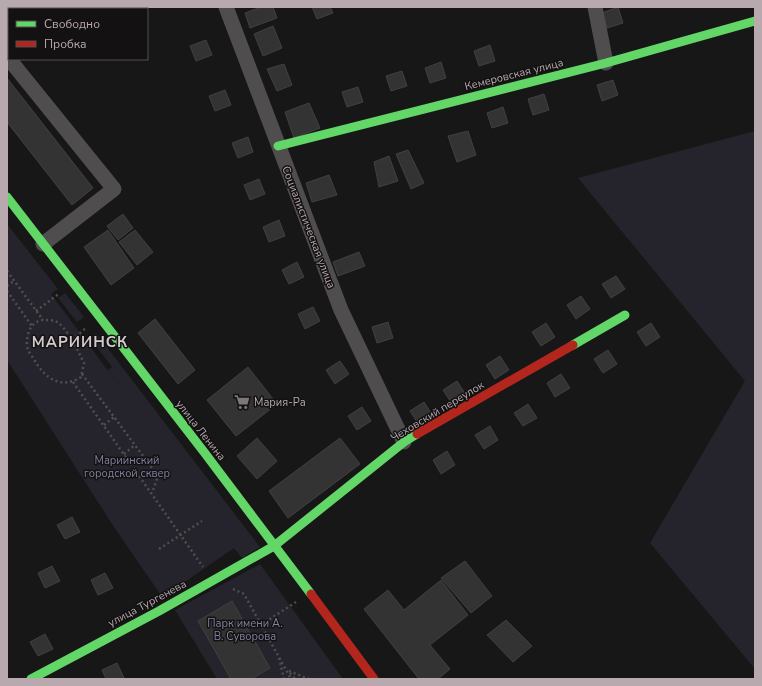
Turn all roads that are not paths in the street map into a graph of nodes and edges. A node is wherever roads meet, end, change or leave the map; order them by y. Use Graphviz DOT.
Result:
graph roads {
  1 [pos="226,7"];
  2 [pos="595,7"];
  3 [pos="755,21"];
  4 [pos="10,60"];
  5 [pos="606,63"];
  6 [pos="278,146"];
  7 [pos="7,197"];
  8 [pos="43,244"];
  9 [pos="625,315"];
  10 [pos="404,442"];
  11 [pos="274,546"];
  12 [pos="31,679"];
  13 [pos="374,679"];
  1 -- 6 [label="street, Социалистическая улица"];
  2 -- 5 [label="street"];
  3 -- 5 [label="street, Кемеровская улица"];
  4 -- 8 [label="street"];
  5 -- 6 [label="street, Кемеровская улица"];
  6 -- 10 [label="street, Социалистическая улица"];
  7 -- 8 [label="street, улица Ленина"];
  8 -- 11 [label="street, улица Ленина"];
  9 -- 10 [label="street, Чеховский переулок"];
  10 -- 11 [label="street, Чеховский переулок"];
  11 -- 12 [label="street, улица Тургенева"];
  11 -- 13 [label="street, улица Ленина"];
}
